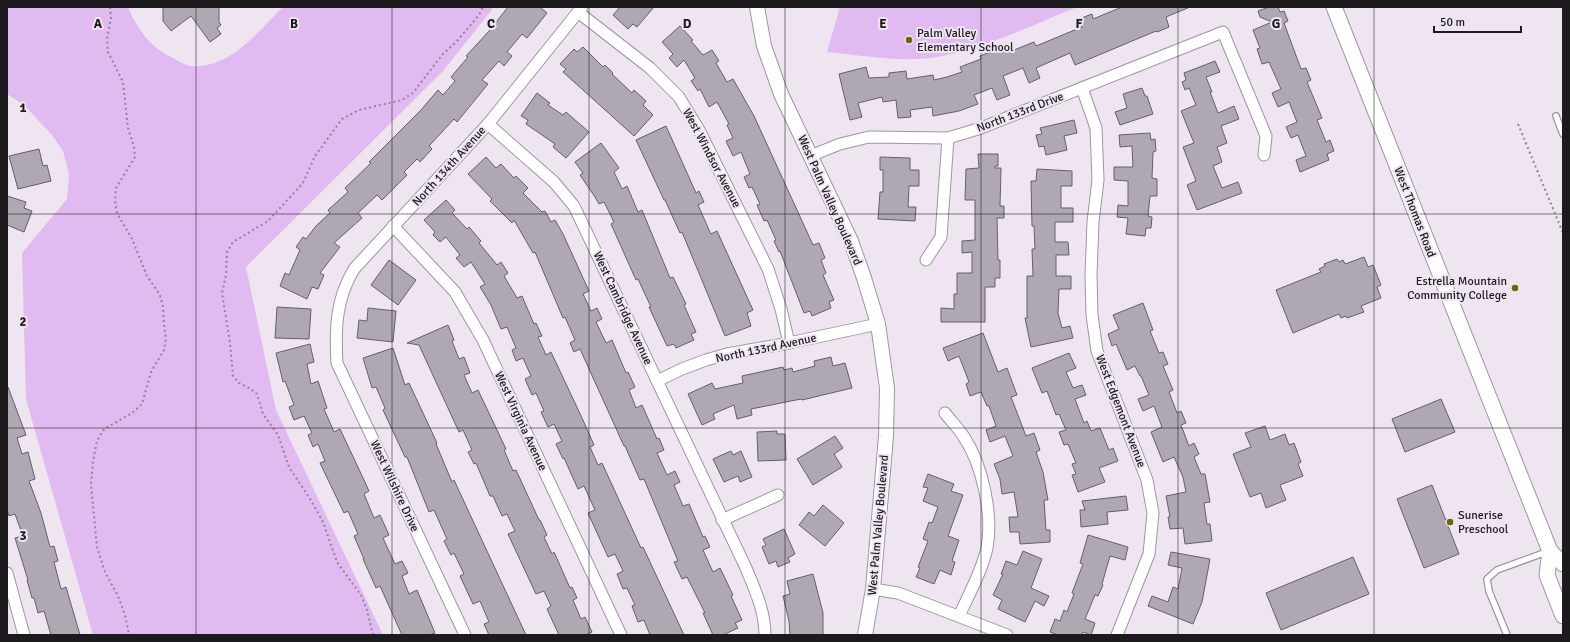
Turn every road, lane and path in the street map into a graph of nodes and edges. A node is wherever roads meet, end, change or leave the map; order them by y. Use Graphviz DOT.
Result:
graph roads {
  1 [pos="110,7"];
  2 [pos="483,7"];
  3 [pos="758,7"];
  4 [pos="1334,7"];
  5 [pos="580,9"];
  6 [pos="1082,88"];
  7 [pos="1556,116"];
  8 [pos="488,124"];
  9 [pos="1518,124"];
  10 [pos="1563,134"];
  11 [pos="948,138"];
  12 [pos="1264,155"];
  13 [pos="810,156"];
  14 [pos="394,226"];
  15 [pos="1563,234"];
  16 [pos="926,260"];
  17 [pos="878,324"];
  18 [pos="336,334"];
  19 [pos="789,343"];
  20 [pos="657,381"];
  21 [pos="945,413"];
  22 [pos="778,495"];
  23 [pos="722,520"];
  24 [pos="1550,551"];
  25 [pos="1563,564"];
  26 [pos="7,573"];
  27 [pos="873,589"];
  28 [pos="959,616"];
  29 [pos="1563,616"];
  30 [pos="765,630"];
  31 [pos="24,635"];
  32 [pos="129,635"];
  33 [pos="373,635"];
  34 [pos="465,635"];
  35 [pos="621,635"];
  36 [pos="865,635"];
  37 [pos="1007,635"];
  38 [pos="1117,635"];
  39 [pos="1507,635"];
  1 -- 32 [label="path"];
  2 -- 33 [label="path"];
  3 -- 13 [label="street, West Palm Valley Boulevard"];
  4 -- 24 [label="main road, West Thomas Road"];
  5 -- 8 [label="street, North 134th Avenue"];
  5 -- 19 [label="street, West Windsor Avenue"];
  6 -- 11 [label="street, North 133rd Drive"];
  6 -- 12 [label="street, North 133rd Drive"];
  6 -- 38 [label="street, West Edgemont Avenue"];
  7 -- 10 [label="lane"];
  8 -- 14 [label="street, North 134th Avenue"];
  8 -- 20 [label="street, West Cambridge Avenue"];
  9 -- 15 [label="path"];
  11 -- 13 [label="street, North 133rd Drive"];
  11 -- 16 [label="street"];
  13 -- 17 [label="street, West Palm Valley Boulevard"];
  14 -- 18 [label="street, North 134th Avenue"];
  14 -- 35 [label="street, West Virginia Avenue"];
  17 -- 19 [label="street, North 133rd Avenue"];
  17 -- 27 [label="street, West Palm Valley Boulevard"];
  18 -- 34 [label="street, West Wilshire Drive"];
  19 -- 20 [label="street, North 133rd Avenue"];
  20 -- 23 [label="street, West Cambridge Avenue"];
  21 -- 28 [label="street"];
  22 -- 23 [label="street"];
  23 -- 30 [label="street, West Cambridge Avenue"];
  24 -- 25 [label="main road, West Thomas Road"];
  24 -- 29 [label="main road, West Thomas Road"];
  24 -- 39 [label="lane"];
  26 -- 31 [label="street"];
  27 -- 28 [label="street"];
  27 -- 36 [label="street, West Palm Valley Boulevard"];
  28 -- 37 [label="street"];
}
